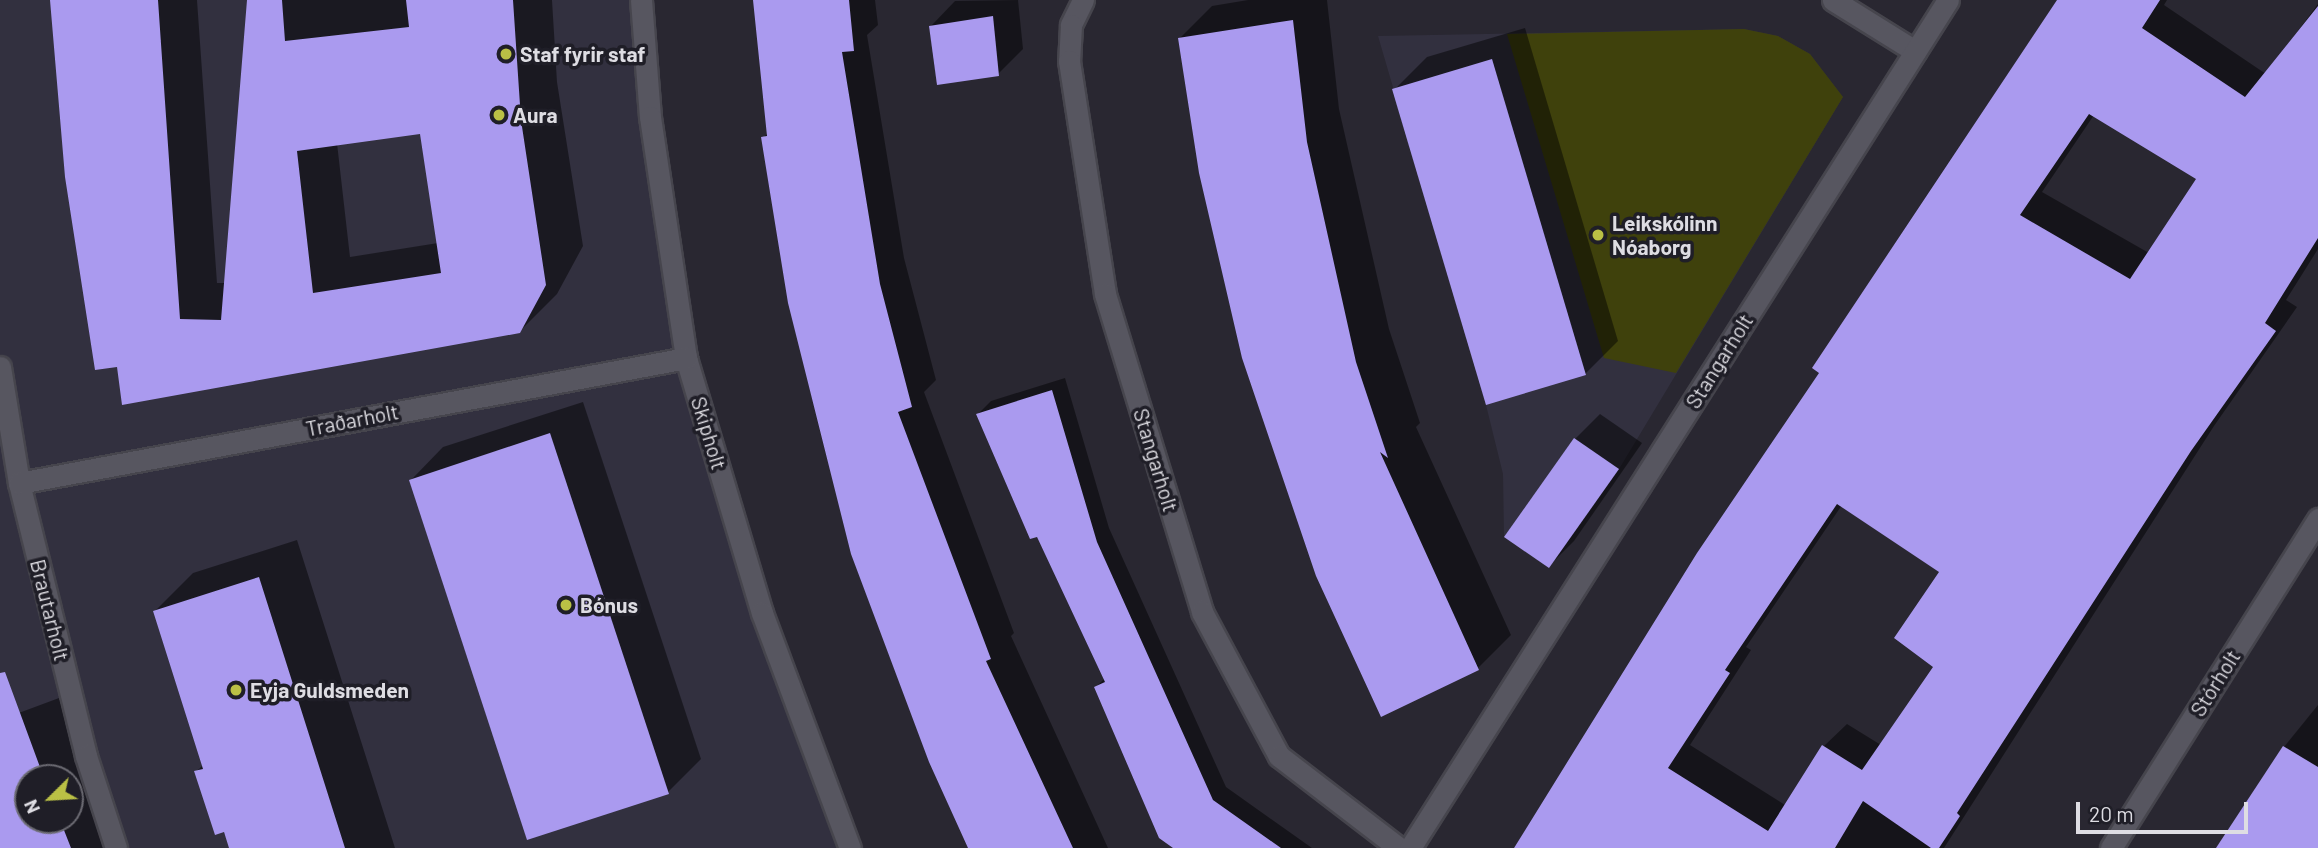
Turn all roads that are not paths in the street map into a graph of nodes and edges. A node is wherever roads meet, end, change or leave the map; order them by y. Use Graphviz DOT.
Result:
graph roads {
  1 [pos="641,0"];
  2 [pos="1083,0"];
  3 [pos="1833,0"];
  4 [pos="1948,0"];
  5 [pos="1915,51"];
  6 [pos="686,358"];
  7 [pos="0,367"];
  8 [pos="19,483"];
  9 [pos="2318,519"];
  10 [pos="117,848"];
  11 [pos="850,848"];
  12 [pos="1399,848"];
  13 [pos="1410,848"];
  14 [pos="2111,848"];
  1 -- 6 [label="street, Skipholt"];
  2 -- 12 [label="street, Stangarholt"];
  3 -- 5 [label="street"];
  4 -- 5 [label="street, Stangarholt"];
  5 -- 13 [label="street, Stangarholt"];
  6 -- 8 [label="street, Traðarholt"];
  6 -- 11 [label="street, Skipholt"];
  7 -- 8 [label="street, Brautarholt"];
  8 -- 10 [label="street, Brautarholt"];
  9 -- 14 [label="street, Stórholt"];
}
